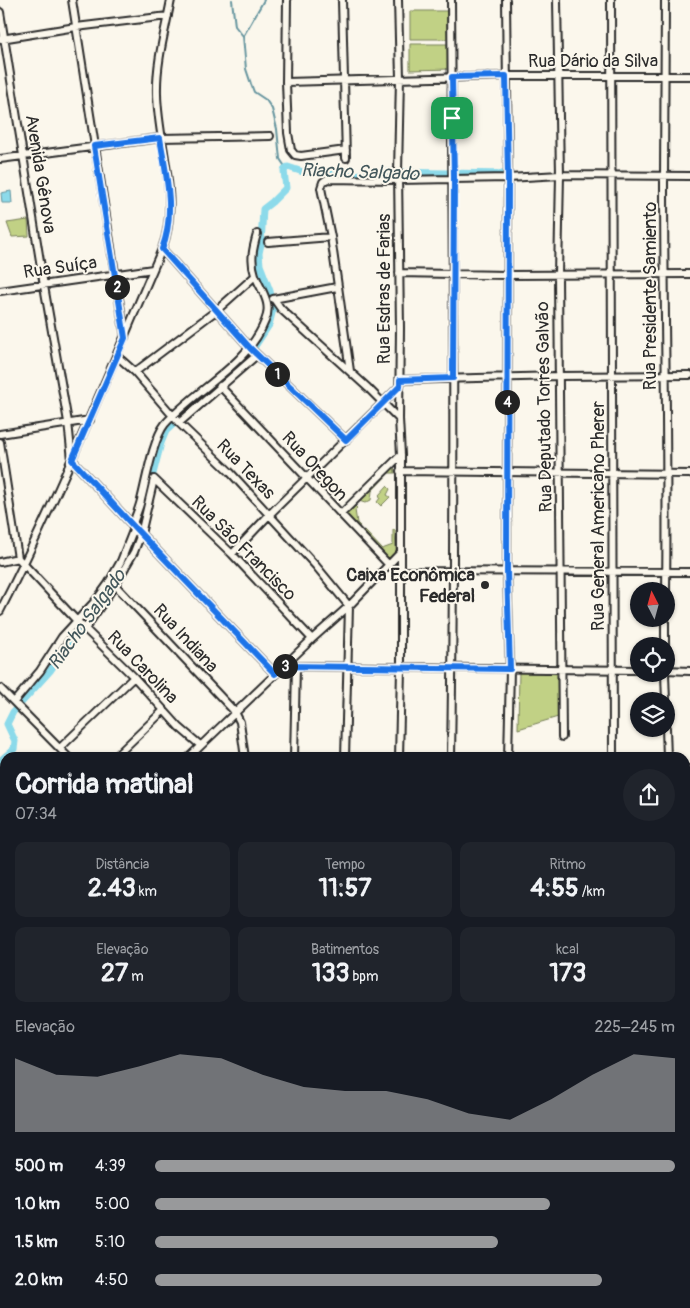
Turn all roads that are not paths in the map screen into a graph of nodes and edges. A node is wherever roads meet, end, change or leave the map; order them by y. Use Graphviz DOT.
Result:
graph roads {
  1 [pos="72,0"];
  2 [pos="171,0"];
  3 [pos="286,0"];
  4 [pos="342,0"];
  5 [pos="398,0"];
  6 [pos="451,0"];
  7 [pos="506,0"];
  8 [pos="557,0"];
  9 [pos="611,0"];
  10 [pos="665,0"];
  11 [pos="0,12"];
  12 [pos="168,16"];
  13 [pos="76,27"];
  14 [pos="2,39"];
  15 [pos="506,76"];
  16 [pos="560,76"];
  17 [pos="666,76"];
  18 [pos="690,76"];
  19 [pos="452,77"];
  20 [pos="612,77"];
  21 [pos="400,78"];
  22 [pos="344,79"];
  23 [pos="286,82"];
  24 [pos="270,136"];
  25 [pos="160,138"];
  26 [pos="94,146"];
  27 [pos="346,150"];
  28 [pos="23,156"];
  29 [pos="346,158"];
  30 [pos="0,159"];
  31 [pos="454,175"];
  32 [pos="560,175"];
  33 [pos="398,176"];
  34 [pos="611,176"];
  35 [pos="664,176"];
  36 [pos="690,176"];
  37 [pos="508,178"];
  38 [pos="257,234"];
  39 [pos="331,236"];
  40 [pos="268,242"];
  41 [pos="162,249"];
  42 [pos="154,270"];
  43 [pos="399,273"];
  44 [pos="115,274"];
  45 [pos="453,274"];
  46 [pos="665,274"];
  47 [pos="690,274"];
  48 [pos="507,275"];
  49 [pos="558,275"];
  50 [pos="612,275"];
  51 [pos="256,276"];
  52 [pos="44,286"];
  53 [pos="337,287"];
  54 [pos="0,291"];
  55 [pos="217,310"];
  56 [pos="125,338"];
  57 [pos="253,351"];
  58 [pos="117,356"];
  59 [pos="350,371"];
  60 [pos="135,372"];
  61 [pos="690,375"];
  62 [pos="559,376"];
  63 [pos="613,376"];
  64 [pos="666,376"];
  65 [pos="453,378"];
  66 [pos="507,378"];
  67 [pos="400,383"];
  68 [pos="220,386"];
  69 [pos="383,404"];
  70 [pos="173,416"];
  71 [pos="90,420"];
  72 [pos="399,420"];
  73 [pos="68,422"];
  74 [pos="178,423"];
  75 [pos="0,434"];
  76 [pos="346,440"];
  77 [pos="0,442"];
  78 [pos="401,455"];
  79 [pos="72,460"];
  80 [pos="400,471"];
  81 [pos="454,472"];
  82 [pos="560,472"];
  83 [pos="613,472"];
  84 [pos="508,473"];
  85 [pos="667,474"];
  86 [pos="690,474"];
  87 [pos="306,479"];
  88 [pos="340,514"];
  89 [pos="269,515"];
  90 [pos="137,530"];
  91 [pos="400,553"];
  92 [pos="232,554"];
  93 [pos="18,558"];
  94 [pos="0,562"];
  95 [pos="24,565"];
  96 [pos="389,565"];
  97 [pos="453,570"];
  98 [pos="400,571"];
  99 [pos="507,571"];
  100 [pos="560,571"];
  101 [pos="613,571"];
  102 [pos="666,572"];
  103 [pos="690,572"];
  104 [pos="666,582"];
  105 [pos="115,585"];
  106 [pos="349,606"];
  107 [pos="0,611"];
  108 [pos="80,625"];
  109 [pos="312,639"];
  110 [pos="285,666"];
  111 [pos="296,667"];
  112 [pos="348,668"];
  113 [pos="401,669"];
  114 [pos="453,669"];
  115 [pos="510,669"];
  116 [pos="562,670"];
  117 [pos="613,670"];
  118 [pos="630,670"];
  119 [pos="675,670"];
  120 [pos="690,671"];
  121 [pos="275,674"];
  122 [pos="134,677"];
  123 [pos="0,688"];
  124 [pos="14,702"];
  125 [pos="164,710"];
  126 [pos="235,712"];
  127 [pos="562,737"];
  128 [pos="666,737"];
  129 [pos="200,745"];
  130 [pos="60,748"];
  131 [pos="64,752"];
  132 [pos="120,752"];
  133 [pos="194,752"];
  134 [pos="244,752"];
  135 [pos="294,752"];
  136 [pos="345,752"];
  137 [pos="399,752"];
  138 [pos="451,752"];
  139 [pos="508,752"];
  140 [pos="613,752"];
  141 [pos="667,752"];
  1 -- 13 [label="street"];
  2 -- 12 [label="street"];
  3 -- 23 [label="street"];
  4 -- 22 [label="street"];
  5 -- 21 [label="street, Rua Esdras de Farias"];
  6 -- 19 [label="street"];
  7 -- 15 [label="street"];
  8 -- 16 [label="street, Rua Deputado Torres Galvão"];
  9 -- 20 [label="street, Rua General Americano Pherer"];
  10 -- 17 [label="street, Rua Presidente Samiento"];
  11 -- 14 [label="street, Avenida Gênova"];
  12 -- 13 [label="street"];
  12 -- 25 [label="street"];
  13 -- 14 [label="street"];
  13 -- 26 [label="street"];
  14 -- 28 [label="street, Avenida Gênova"];
  15 -- 16 [label="street, Rua Dário da Silva"];
  15 -- 19 [label="street, Rua Dário da Silva"];
  15 -- 37 [label="street"];
  16 -- 20 [label="street, Rua Dário da Silva"];
  16 -- 32 [label="street, Rua Deputado Torres Galvão"];
  17 -- 18 [label="street, Rua Dário da Silva"];
  17 -- 20 [label="street, Rua Dário da Silva"];
  17 -- 35 [label="street, Rua Presidente Samiento"];
  19 -- 21 [label="street, Rua Dário da Silva"];
  19 -- 31 [label="street"];
  20 -- 34 [label="street, Rua General Americano Pherer"];
  21 -- 22 [label="street, Rua Dário da Silva"];
  21 -- 33 [label="street, Rua Esdras de Farias"];
  22 -- 23 [label="street, Rua Dário da Silva"];
  22 -- 27 [label="street"];
  23 -- 27 [label="street"];
  24 -- 25 [label="street"];
  25 -- 26 [label="street"];
  25 -- 41 [label="street"];
  26 -- 28 [label="street"];
  26 -- 44 [label="street"];
  27 -- 29 [label="street"];
  28 -- 30 [label="street"];
  28 -- 52 [label="street, Avenida Gênova"];
  31 -- 33 [label="street"];
  31 -- 37 [label="street"];
  31 -- 45 [label="street"];
  32 -- 34 [label="street"];
  32 -- 37 [label="street"];
  32 -- 49 [label="street, Rua Deputado Torres Galvão"];
  33 -- 39 [label="street"];
  33 -- 43 [label="street, Rua Esdras de Farias"];
  34 -- 35 [label="street"];
  34 -- 50 [label="street, Rua General Americano Pherer"];
  35 -- 36 [label="street"];
  35 -- 46 [label="street, Rua Presidente Samiento"];
  37 -- 48 [label="street"];
  38 -- 51 [label="street"];
  39 -- 40 [label="street"];
  39 -- 53 [label="street"];
  41 -- 42 [label="street"];
  41 -- 55 [label="street"];
  42 -- 44 [label="street, Rua Suíça"];
  42 -- 56 [label="street"];
  43 -- 45 [label="street"];
  43 -- 67 [label="street, Rua Esdras de Farias"];
  44 -- 52 [label="street, Rua Suíça"];
  44 -- 56 [label="street"];
  45 -- 48 [label="street"];
  45 -- 65 [label="street"];
  46 -- 47 [label="street"];
  46 -- 50 [label="street"];
  46 -- 64 [label="street, Rua Presidente Samiento"];
  48 -- 49 [label="street"];
  48 -- 66 [label="street"];
  49 -- 50 [label="street"];
  49 -- 62 [label="street, Rua Deputado Torres Galvão"];
  50 -- 63 [label="street, Rua General Americano Pherer"];
  51 -- 55 [label="street"];
  51 -- 57 [label="street"];
  52 -- 54 [label="street, Rua Suíça"];
  52 -- 73 [label="street, Avenida Gênova"];
  53 -- 59 [label="street"];
  53 -- 59 [label="street"];
  55 -- 57 [label="street"];
  55 -- 60 [label="street"];
  56 -- 58 [label="street"];
  57 -- 68 [label="street"];
  57 -- 70 [label="street"];
  57 -- 76 [label="street"];
  58 -- 60 [label="street, Rua Texas"];
  58 -- 71 [label="street"];
  59 -- 69 [label="street"];
  60 -- 70 [label="street, Rua Texas"];
  61 -- 64 [label="street"];
  62 -- 63 [label="street"];
  62 -- 66 [label="street"];
  62 -- 82 [label="street, Rua Deputado Torres Galvão"];
  63 -- 64 [label="street"];
  63 -- 83 [label="street, Rua General Americano Pherer"];
  64 -- 85 [label="street, Rua Presidente Samiento"];
  65 -- 66 [label="street"];
  65 -- 67 [label="street"];
  65 -- 81 [label="street"];
  66 -- 84 [label="street"];
  67 -- 69 [label="street"];
  67 -- 72 [label="street, Rua Esdras de Farias"];
  68 -- 74 [label="street"];
  68 -- 87 [label="street, Rua Oregon"];
  69 -- 72 [label="street"];
  69 -- 76 [label="street"];
  70 -- 74 [label="street, Rua Texas"];
  70 -- 90 [label="street"];
  71 -- 73 [label="street"];
  71 -- 79 [label="street"];
  72 -- 78 [label="street, Rua Esdras de Farias"];
  73 -- 75 [label="street"];
  73 -- 79 [label="street, Avenida Gênova"];
  74 -- 89 [label="street, Rua Texas"];
  76 -- 87 [label="street"];
  77 -- 93 [label="street"];
  78 -- 80 [label="street, Rua Esdras de Farias"];
  78 -- 88 [label="street"];
  79 -- 90 [label="street"];
  79 -- 95 [label="street"];
  80 -- 81 [label="street"];
  80 -- 91 [label="street, Rua Esdras de Farias"];
  81 -- 84 [label="street"];
  81 -- 97 [label="street"];
  82 -- 83 [label="street"];
  82 -- 84 [label="street"];
  82 -- 100 [label="street, Rua Deputado Torres Galvão"];
  83 -- 85 [label="street"];
  83 -- 101 [label="street, Rua General Americano Pherer"];
  84 -- 99 [label="street"];
  85 -- 86 [label="street"];
  85 -- 102 [label="street, Rua Presidente Samiento"];
  87 -- 88 [label="street, Rua Oregon"];
  87 -- 89 [label="street"];
  88 -- 96 [label="street, Rua Oregon"];
  89 -- 92 [label="street"];
  89 -- 106 [label="street, Rua Texas"];
  90 -- 92 [label="street, Rua São Francisco"];
  90 -- 105 [label="street"];
  90 -- 108 [label="street"];
  90 -- 121 [label="street"];
  91 -- 96 [label="street"];
  91 -- 98 [label="street, Rua Esdras de Farias"];
  92 -- 109 [label="street, Rua São Francisco"];
  93 -- 94 [label="street"];
  93 -- 95 [label="street, Rua Carolina"];
  95 -- 107 [label="street"];
  95 -- 108 [label="street, Rua Carolina"];
  96 -- 106 [label="street"];
  97 -- 98 [label="street"];
  97 -- 99 [label="street"];
  97 -- 114 [label="street"];
  98 -- 113 [label="street, Rua Esdras de Farias"];
  99 -- 100 [label="street"];
  99 -- 115 [label="street"];
  100 -- 101 [label="street"];
  100 -- 116 [label="street, Rua Deputado Torres Galvão"];
  101 -- 102 [label="street"];
  101 -- 117 [label="street, Rua General Americano Pherer"];
  102 -- 103 [label="street"];
  102 -- 104 [label="street, Rua Presidente Samiento"];
  105 -- 108 [label="street"];
  105 -- 126 [label="street, Rua Indiana"];
  106 -- 109 [label="street"];
  106 -- 112 [label="street"];
  108 -- 122 [label="street, Rua Carolina"];
  108 -- 124 [label="street"];
  109 -- 110 [label="street"];
  110 -- 111 [label="street"];
  110 -- 121 [label="street"];
  111 -- 112 [label="street"];
  111 -- 135 [label="street"];
  112 -- 113 [label="street"];
  112 -- 136 [label="street"];
  113 -- 114 [label="street"];
  113 -- 137 [label="street, Rua Esdras de Farias"];
  114 -- 115 [label="street"];
  114 -- 138 [label="street"];
  115 -- 116 [label="street"];
  115 -- 139 [label="street"];
  116 -- 117 [label="street"];
  116 -- 127 [label="street, Rua Deputado Torres Galvão"];
  117 -- 118 [label="street"];
  117 -- 140 [label="street, Rua General Americano Pherer"];
  119 -- 120 [label="street"];
  121 -- 126 [label="street"];
  122 -- 125 [label="street, Rua Carolina"];
  122 -- 130 [label="street"];
  123 -- 124 [label="street"];
  124 -- 130 [label="street"];
  125 -- 129 [label="street, Rua Carolina"];
  125 -- 132 [label="street"];
  126 -- 129 [label="street"];
  126 -- 134 [label="street"];
  128 -- 141 [label="street"];
  129 -- 133 [label="street"];
  130 -- 131 [label="street"];
}
